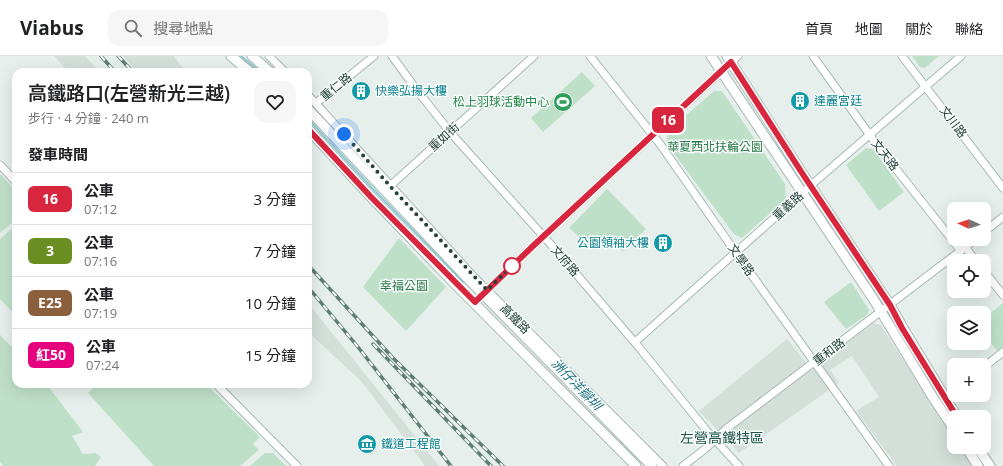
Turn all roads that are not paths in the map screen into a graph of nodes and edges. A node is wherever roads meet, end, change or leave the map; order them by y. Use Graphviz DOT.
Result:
graph roads {
  1 [pos="231,56"];
  2 [pos="252,56"];
  3 [pos="269,56"];
  4 [pos="374,56"];
  5 [pos="392,56"];
  6 [pos="534,56"];
  7 [pos="590,56"];
  8 [pos="712,56"];
  9 [pos="813,56"];
  10 [pos="902,56"];
  11 [pos="961,56"];
  12 [pos="732,58"];
  13 [pos="245,68"];
  14 [pos="266,68"];
  15 [pos="281,68"];
  16 [pos="721,71"];
  17 [pos="926,87"];
  18 [pos="312,99"];
  19 [pos="316,103"];
  20 [pos="312,113"];
  21 [pos="450,132"];
  22 [pos="312,133"];
  23 [pos="653,134"];
  24 [pos="870,134"];
  25 [pos="0,165"];
  26 [pos="12,178"];
  27 [pos="810,185"];
  28 [pos="390,186"];
  29 [pos="1003,188"];
  30 [pos="803,192"];
  31 [pos="1003,217"];
  32 [pos="991,226"];
  33 [pos="544,237"];
  34 [pos="967,246"];
  35 [pos="963,249"];
  36 [pos="736,253"];
  37 [pos="968,254"];
  38 [pos="991,280"];
  39 [pos="485,292"];
  40 [pos="1003,295"];
  41 [pos="475,302"];
  42 [pos="890,305"];
  43 [pos="881,312"];
  44 [pos="635,342"];
  45 [pos="1003,352"];
  46 [pos="991,361"];
  47 [pos="815,362"];
  48 [pos="220,388"];
  49 [pos="947,396"];
  50 [pos="944,398"];
  51 [pos="953,410"];
  52 [pos="947,418"];
  53 [pos="715,440"];
  54 [pos="970,454"];
  55 [pos="982,454"];
  56 [pos="297,466"];
  57 [pos="636,466"];
  58 [pos="652,466"];
  59 [pos="663,466"];
  60 [pos="683,466"];
  61 [pos="739,466"];
  62 [pos="889,466"];
  63 [pos="978,466"];
  64 [pos="990,466"];
  1 -- 13 [label="street"];
  2 -- 14 [label="street"];
  3 -- 15 [label="street"];
  4 -- 19 [label="street, 重仁路"];
  5 -- 21 [label="street, 文府路"];
  6 -- 21 [label="street, 重如街"];
  7 -- 23 [label="street, 文學路"];
  8 -- 16 [label="street"];
  9 -- 24 [label="street, 文天路"];
  10 -- 17 [label="street, 文川路"];
  11 -- 17 [label="street, 重義路"];
  12 -- 16 [label="street"];
  12 -- 27 [label="street"];
  16 -- 23 [label="street"];
  16 -- 30 [label="street"];
  17 -- 24 [label="street, 重義路"];
  17 -- 29 [label="street, 文川路"];
  18 -- 19 [label="street, 高鐵路"];
  19 -- 28 [label="street, 高鐵路"];
  20 -- 39 [label="street, 高鐵路"];
  21 -- 28 [label="street, 重如街"];
  21 -- 33 [label="street, 文府路"];
  22 -- 41 [label="street, 高鐵路"];
  23 -- 33 [label="street"];
  23 -- 36 [label="street, 文學路"];
  24 -- 27 [label="street, 重義路"];
  24 -- 35 [label="street, 文天路"];
  25 -- 26 [label="street"];
  27 -- 30 [label="street, 重義路"];
  27 -- 42 [label="street"];
  28 -- 39 [label="street, 高鐵路"];
  30 -- 36 [label="street, 重義路"];
  30 -- 43 [label="street"];
  31 -- 32 [label="street"];
  33 -- 39 [label="street"];
  33 -- 44 [label="street, 文府路"];
  34 -- 35 [label="street, 重和路"];
  35 -- 37 [label="street, 文天路"];
  35 -- 42 [label="street, 重和路"];
  36 -- 44 [label="street, 重義路"];
  36 -- 47 [label="street, 文學路"];
  38 -- 40 [label="street"];
  39 -- 41 [label="street"];
  39 -- 58 [label="street, 高鐵路"];
  39 -- 59 [label="street, 高鐵路"];
  41 -- 57 [label="street, 高鐵路"];
  42 -- 43 [label="street, 重和路"];
  42 -- 50 [label="street"];
  43 -- 47 [label="street, 重和路"];
  43 -- 52 [label="street"];
  44 -- 53 [label="street, 文府路"];
  45 -- 46 [label="street"];
  47 -- 53 [label="street, 重和路"];
  47 -- 62 [label="street, 文學路"];
  48 -- 56 [label="street"];
  49 -- 50 [label="street"];
  50 -- 51 [label="street"];
  53 -- 60 [label="street, 重和路"];
  53 -- 61 [label="street, 文府路"];
  54 -- 63 [label="street"];
  55 -- 64 [label="street"];
}
